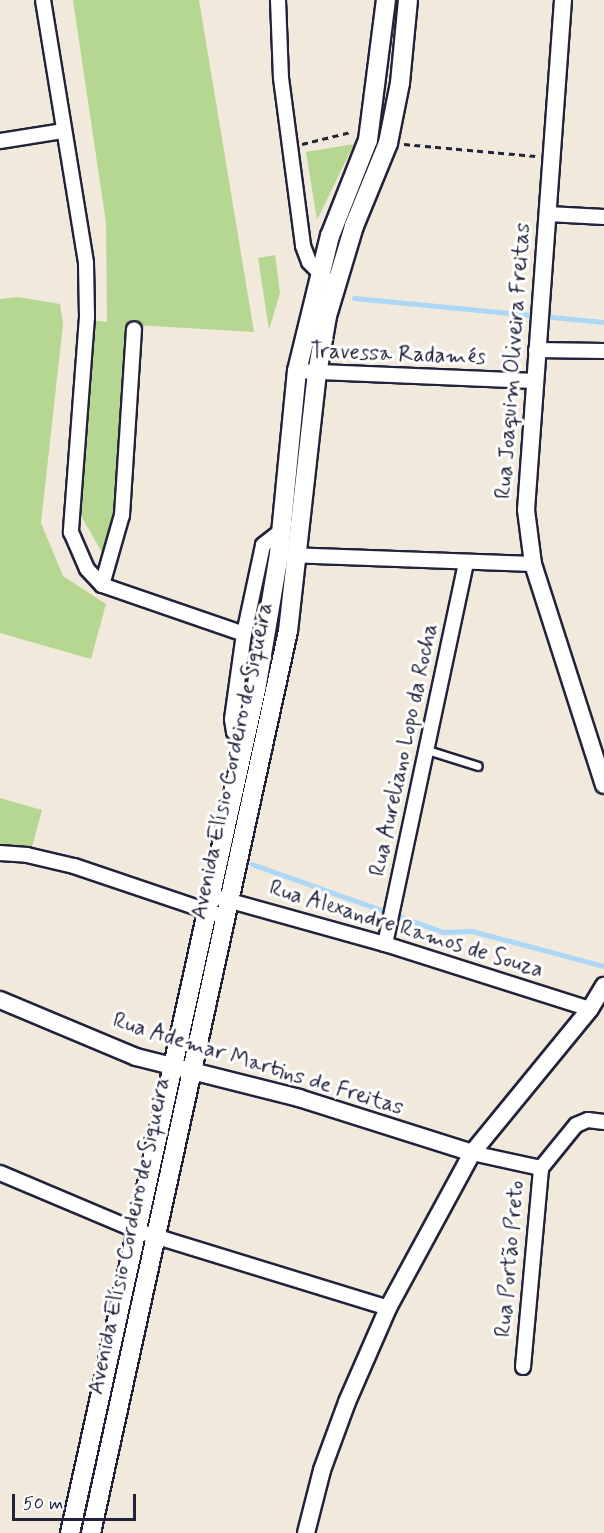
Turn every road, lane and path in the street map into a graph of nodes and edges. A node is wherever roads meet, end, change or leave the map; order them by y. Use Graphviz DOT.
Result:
graph roads {
  1 [pos="43,0"];
  2 [pos="278,0"];
  3 [pos="386,0"];
  4 [pos="408,0"];
  5 [pos="563,0"];
  6 [pos="371,128"];
  7 [pos="63,131"];
  8 [pos="0,141"];
  9 [pos="387,142"];
  10 [pos="289,147"];
  11 [pos="549,158"];
  12 [pos="548,214"];
  13 [pos="604,217"];
  14 [pos="320,275"];
  15 [pos="335,287"];
  16 [pos="134,329"];
  17 [pos="536,350"];
  18 [pos="604,351"];
  19 [pos="297,371"];
  20 [pos="317,374"];
  21 [pos="534,381"];
  22 [pos="282,530"];
  23 [pos="288,555"];
  24 [pos="466,564"];
  25 [pos="533,564"];
  26 [pos="102,585"];
  27 [pos="244,634"];
  28 [pos="244,740"];
  29 [pos="427,750"];
  30 [pos="478,766"];
  31 [pos="604,786"];
  32 [pos="0,853"];
  33 [pos="207,903"];
  34 [pos="227,908"];
  35 [pos="387,937"];
  36 [pos="598,997"];
  37 [pos="0,1000"];
  38 [pos="170,1067"];
  39 [pos="190,1072"];
  40 [pos="604,1122"];
  41 [pos="472,1153"];
  42 [pos="541,1168"];
  43 [pos="0,1173"];
  44 [pos="135,1230"];
  45 [pos="155,1236"];
  46 [pos="388,1308"];
  47 [pos="523,1367"];
  48 [pos="308,1532"];
  49 [pos="70,1533"];
  50 [pos="91,1533"];
  1 -- 7 [label="street"];
  2 -- 10 [label="street"];
  3 -- 6 [label="main road, Avenida Elísio Cordeiro de Siqueira"];
  4 -- 9 [label="main road, Avenida Elísio Cordeiro de Siqueira"];
  5 -- 11 [label="street, Rua Joaquim Oliveira Freitas"];
  6 -- 10 [label="path"];
  6 -- 14 [label="main road, Avenida Elísio Cordeiro de Siqueira"];
  7 -- 8 [label="street"];
  7 -- 26 [label="street"];
  9 -- 11 [label="path"];
  9 -- 15 [label="main road, Avenida Elísio Cordeiro de Siqueira"];
  10 -- 14 [label="street"];
  11 -- 12 [label="street, Rua Joaquim Oliveira Freitas"];
  12 -- 13 [label="street"];
  12 -- 17 [label="street, Rua Joaquim Oliveira Freitas"];
  14 -- 15 [label="street"];
  14 -- 19 [label="main road, Avenida Elísio Cordeiro de Siqueira"];
  15 -- 20 [label="main road, Avenida Elísio Cordeiro de Siqueira"];
  16 -- 26 [label="street"];
  17 -- 18 [label="street"];
  17 -- 21 [label="street, Rua Joaquim Oliveira Freitas"];
  19 -- 20 [label="street, Travessa Radamés"];
  19 -- 22 [label="main road, Avenida Elísio Cordeiro de Siqueira"];
  20 -- 21 [label="street, Travessa Radamés"];
  20 -- 23 [label="main road, Avenida Elísio Cordeiro de Siqueira"];
  21 -- 25 [label="street, Rua Joaquim Oliveira Freitas"];
  22 -- 23 [label="main road, Avenida Elísio Cordeiro de Siqueira"];
  22 -- 27 [label="street"];
  23 -- 24 [label="street"];
  23 -- 28 [label="main road, Avenida Elísio Cordeiro de Siqueira"];
  23 -- 34 [label="main road, Avenida Elísio Cordeiro de Siqueira"];
  24 -- 25 [label="street"];
  24 -- 29 [label="street, Rua Aureliano Lopo da Rocha"];
  25 -- 31 [label="street, Rua Joaquim Oliveira Freitas"];
  26 -- 27 [label="street"];
  27 -- 28 [label="street"];
  28 -- 33 [label="main road, Avenida Elísio Cordeiro de Siqueira"];
  29 -- 30 [label="lane"];
  29 -- 35 [label="street, Rua Aureliano Lopo da Rocha"];
  32 -- 33 [label="street, Rua Alexandre Ramos de Souza"];
  33 -- 34 [label="street, Rua Alexandre Ramos de Souza"];
  33 -- 38 [label="main road, Avenida Elísio Cordeiro de Siqueira"];
  34 -- 35 [label="street, Rua Alexandre Ramos de Souza"];
  34 -- 39 [label="main road, Avenida Elísio Cordeiro de Siqueira"];
  35 -- 36 [label="street, Rua Alexandre Ramos de Souza"];
  36 -- 41 [label="street"];
  37 -- 38 [label="street, Rua Ademar Martins de Freitas"];
  38 -- 39 [label="street, Rua Ademar Martins de Freitas"];
  38 -- 44 [label="main road, Avenida Elísio Cordeiro de Siqueira"];
  39 -- 41 [label="street, Rua Ademar Martins de Freitas"];
  39 -- 45 [label="main road, Avenida Elísio Cordeiro de Siqueira"];
  40 -- 42 [label="street, Rua Portão Preto"];
  41 -- 42 [label="street"];
  41 -- 46 [label="street"];
  42 -- 47 [label="street, Rua Portão Preto"];
  43 -- 44 [label="street"];
  44 -- 45 [label="street"];
  44 -- 49 [label="main road, Avenida Elísio Cordeiro de Siqueira"];
  45 -- 46 [label="street"];
  45 -- 50 [label="main road, Avenida Elísio Cordeiro de Siqueira"];
  46 -- 48 [label="street"];
}
